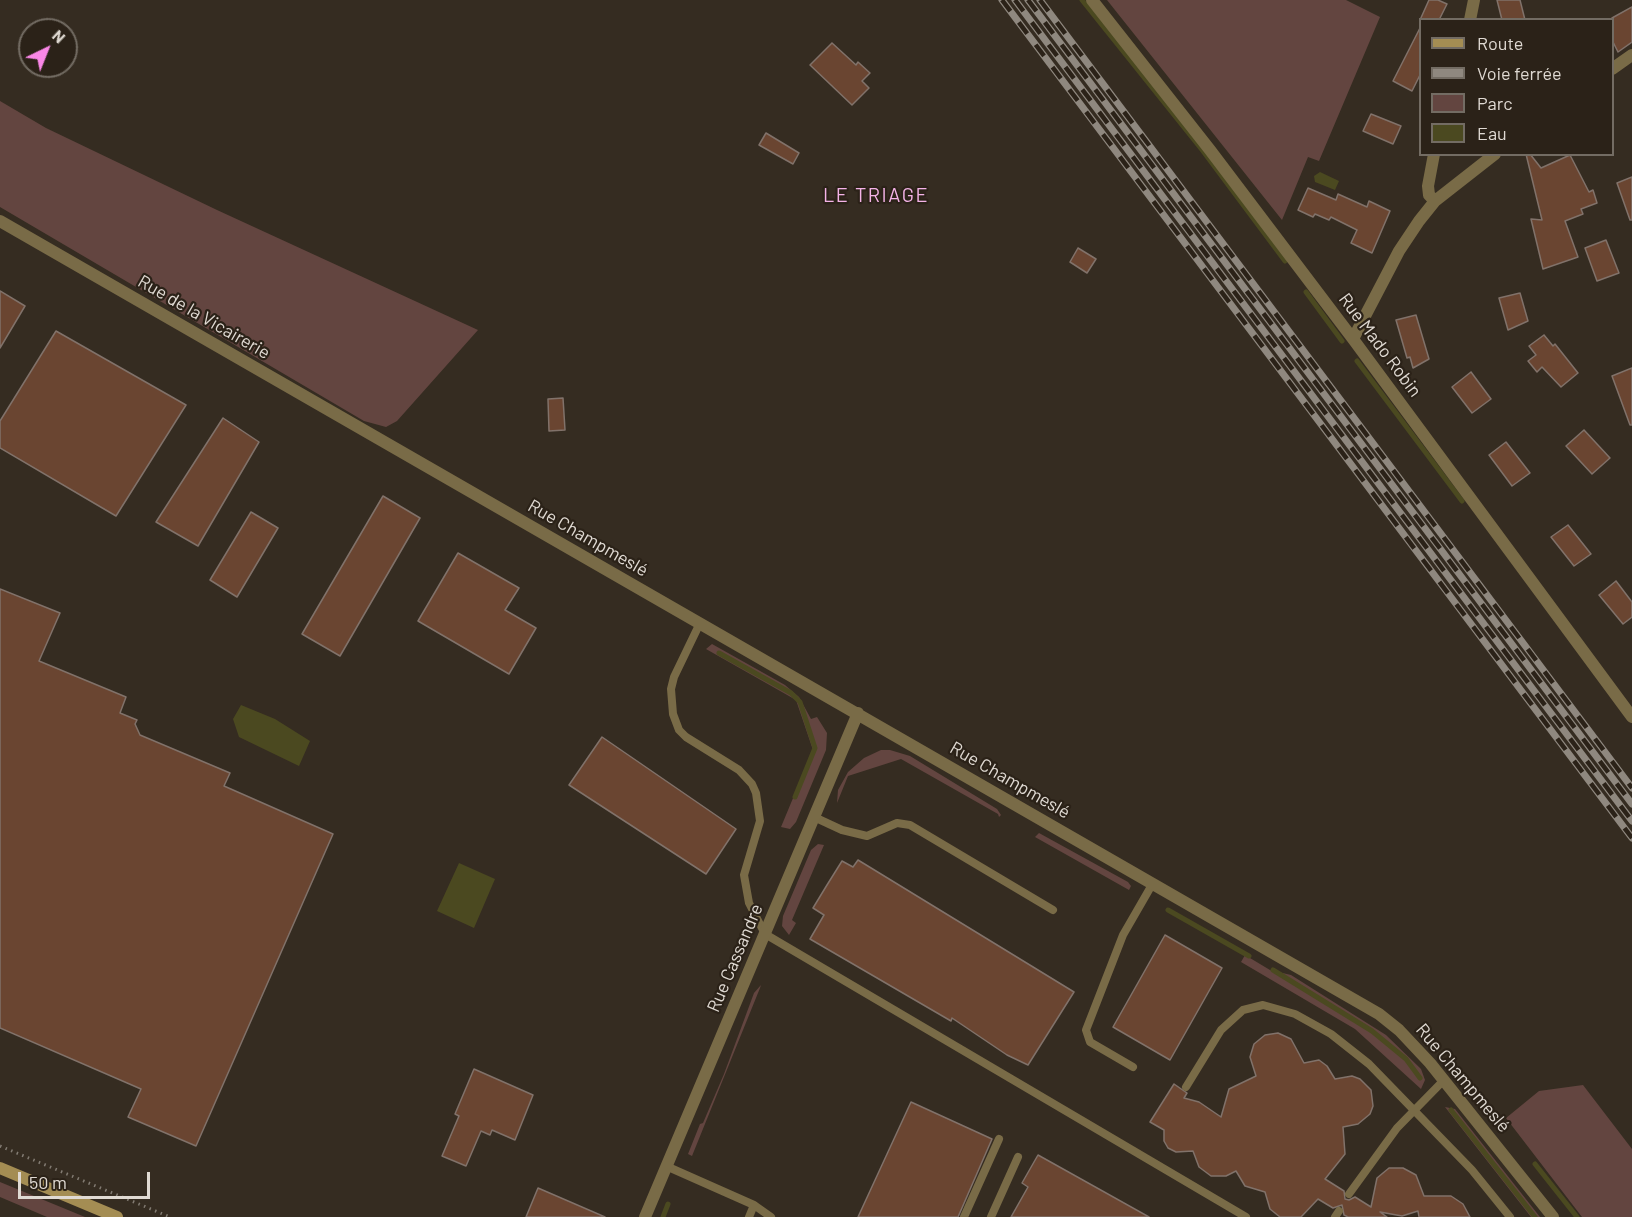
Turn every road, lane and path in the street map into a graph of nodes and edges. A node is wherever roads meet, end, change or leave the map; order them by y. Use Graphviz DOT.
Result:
graph roads {
  1 [pos="1092,0"];
  2 [pos="1474,0"];
  3 [pos="1470,18"];
  4 [pos="1630,61"];
  5 [pos="1614,68"];
  6 [pos="1434,156"];
  7 [pos="1492,156"];
  8 [pos="1435,201"];
  9 [pos="0,221"];
  10 [pos="1353,339"];
  11 [pos="389,445"];
  12 [pos="700,623"];
  13 [pos="858,713"];
  14 [pos="1632,717"];
  15 [pos="814,817"];
  16 [pos="1153,883"];
  17 [pos="1053,910"];
  18 [pos="765,934"];
  19 [pos="1133,1067"];
  20 [pos="1444,1080"];
  21 [pos="1186,1087"];
  22 [pos="1414,1109"];
  23 [pos="999,1139"];
  24 [pos="0,1146"];
  25 [pos="1018,1157"];
  26 [pos="666,1166"];
  27 [pos="0,1168"];
  28 [pos="1349,1194"];
  29 [pos="754,1205"];
  30 [pos="117,1217"];
  31 [pos="170,1217"];
  32 [pos="645,1217"];
  33 [pos="748,1217"];
  34 [pos="771,1217"];
  35 [pos="964,1217"];
  36 [pos="991,1217"];
  37 [pos="1245,1217"];
  38 [pos="1510,1217"];
  39 [pos="1553,1217"];
  1 -- 10 [label="street, Rue Mado Robin"];
  2 -- 3 [label="street"];
  4 -- 5 [label="street"];
  6 -- 8 [label="street"];
  7 -- 8 [label="street"];
  8 -- 10 [label="street"];
  9 -- 11 [label="street, Rue de la Vicairerie"];
  10 -- 14 [label="street, Rue Mado Robin"];
  11 -- 12 [label="street, Rue Champmeslé"];
  12 -- 13 [label="street, Rue Champmeslé"];
  12 -- 18 [label="lane"];
  13 -- 15 [label="street, Rue Cassandre"];
  13 -- 16 [label="street, Rue Champmeslé"];
  15 -- 17 [label="lane"];
  15 -- 18 [label="street, Rue Cassandre"];
  16 -- 19 [label="lane"];
  16 -- 20 [label="street, Rue Champmeslé"];
  18 -- 26 [label="street, Rue Cassandre"];
  18 -- 37 [label="lane"];
  20 -- 22 [label="lane"];
  20 -- 39 [label="street, Rue Champmeslé"];
  21 -- 22 [label="lane"];
  22 -- 28 [label="lane"];
  22 -- 38 [label="lane"];
  23 -- 35 [label="lane"];
  24 -- 31 [label="path"];
  25 -- 36 [label="lane"];
  26 -- 29 [label="lane"];
  26 -- 32 [label="street, Rue Cassandre"];
  27 -- 30 [label="main road"];
  29 -- 33 [label="lane"];
  29 -- 34 [label="lane"];
}
